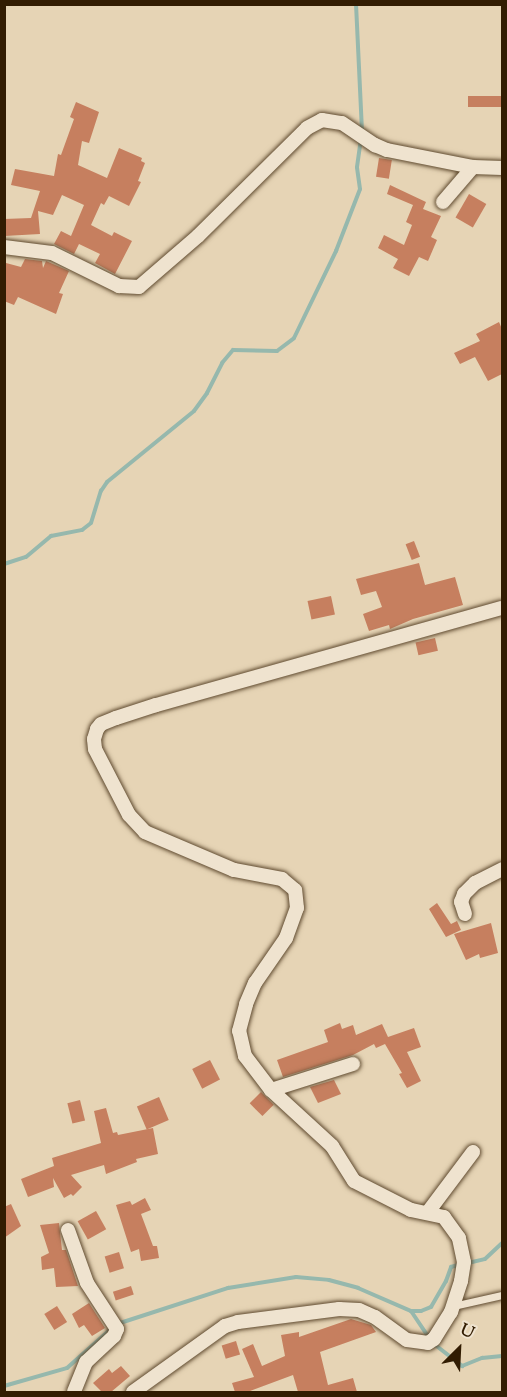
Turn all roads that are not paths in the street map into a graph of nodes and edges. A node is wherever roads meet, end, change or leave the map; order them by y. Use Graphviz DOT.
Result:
graph roads {
  1 [pos="473,167"];
  2 [pos="502,168"];
  3 [pos="443,202"];
  4 [pos="4,247"];
  5 [pos="502,608"];
  6 [pos="502,868"];
  7 [pos="465,914"];
  8 [pos="353,1064"];
  9 [pos="271,1090"];
  10 [pos="473,1152"];
  11 [pos="428,1212"];
  12 [pos="68,1230"];
  13 [pos="502,1295"];
  14 [pos="453,1306"];
  15 [pos="74,1392"];
  16 [pos="133,1392"];
  1 -- 2 [label="street"];
  1 -- 3 [label="street"];
  1 -- 4 [label="street"];
  5 -- 9 [label="street"];
  6 -- 7 [label="street"];
  8 -- 9 [label="street"];
  9 -- 11 [label="street"];
  10 -- 11 [label="street"];
  11 -- 14 [label="street"];
  12 -- 15 [label="street"];
  13 -- 14 [label="lane"];
  14 -- 16 [label="street"];
}
